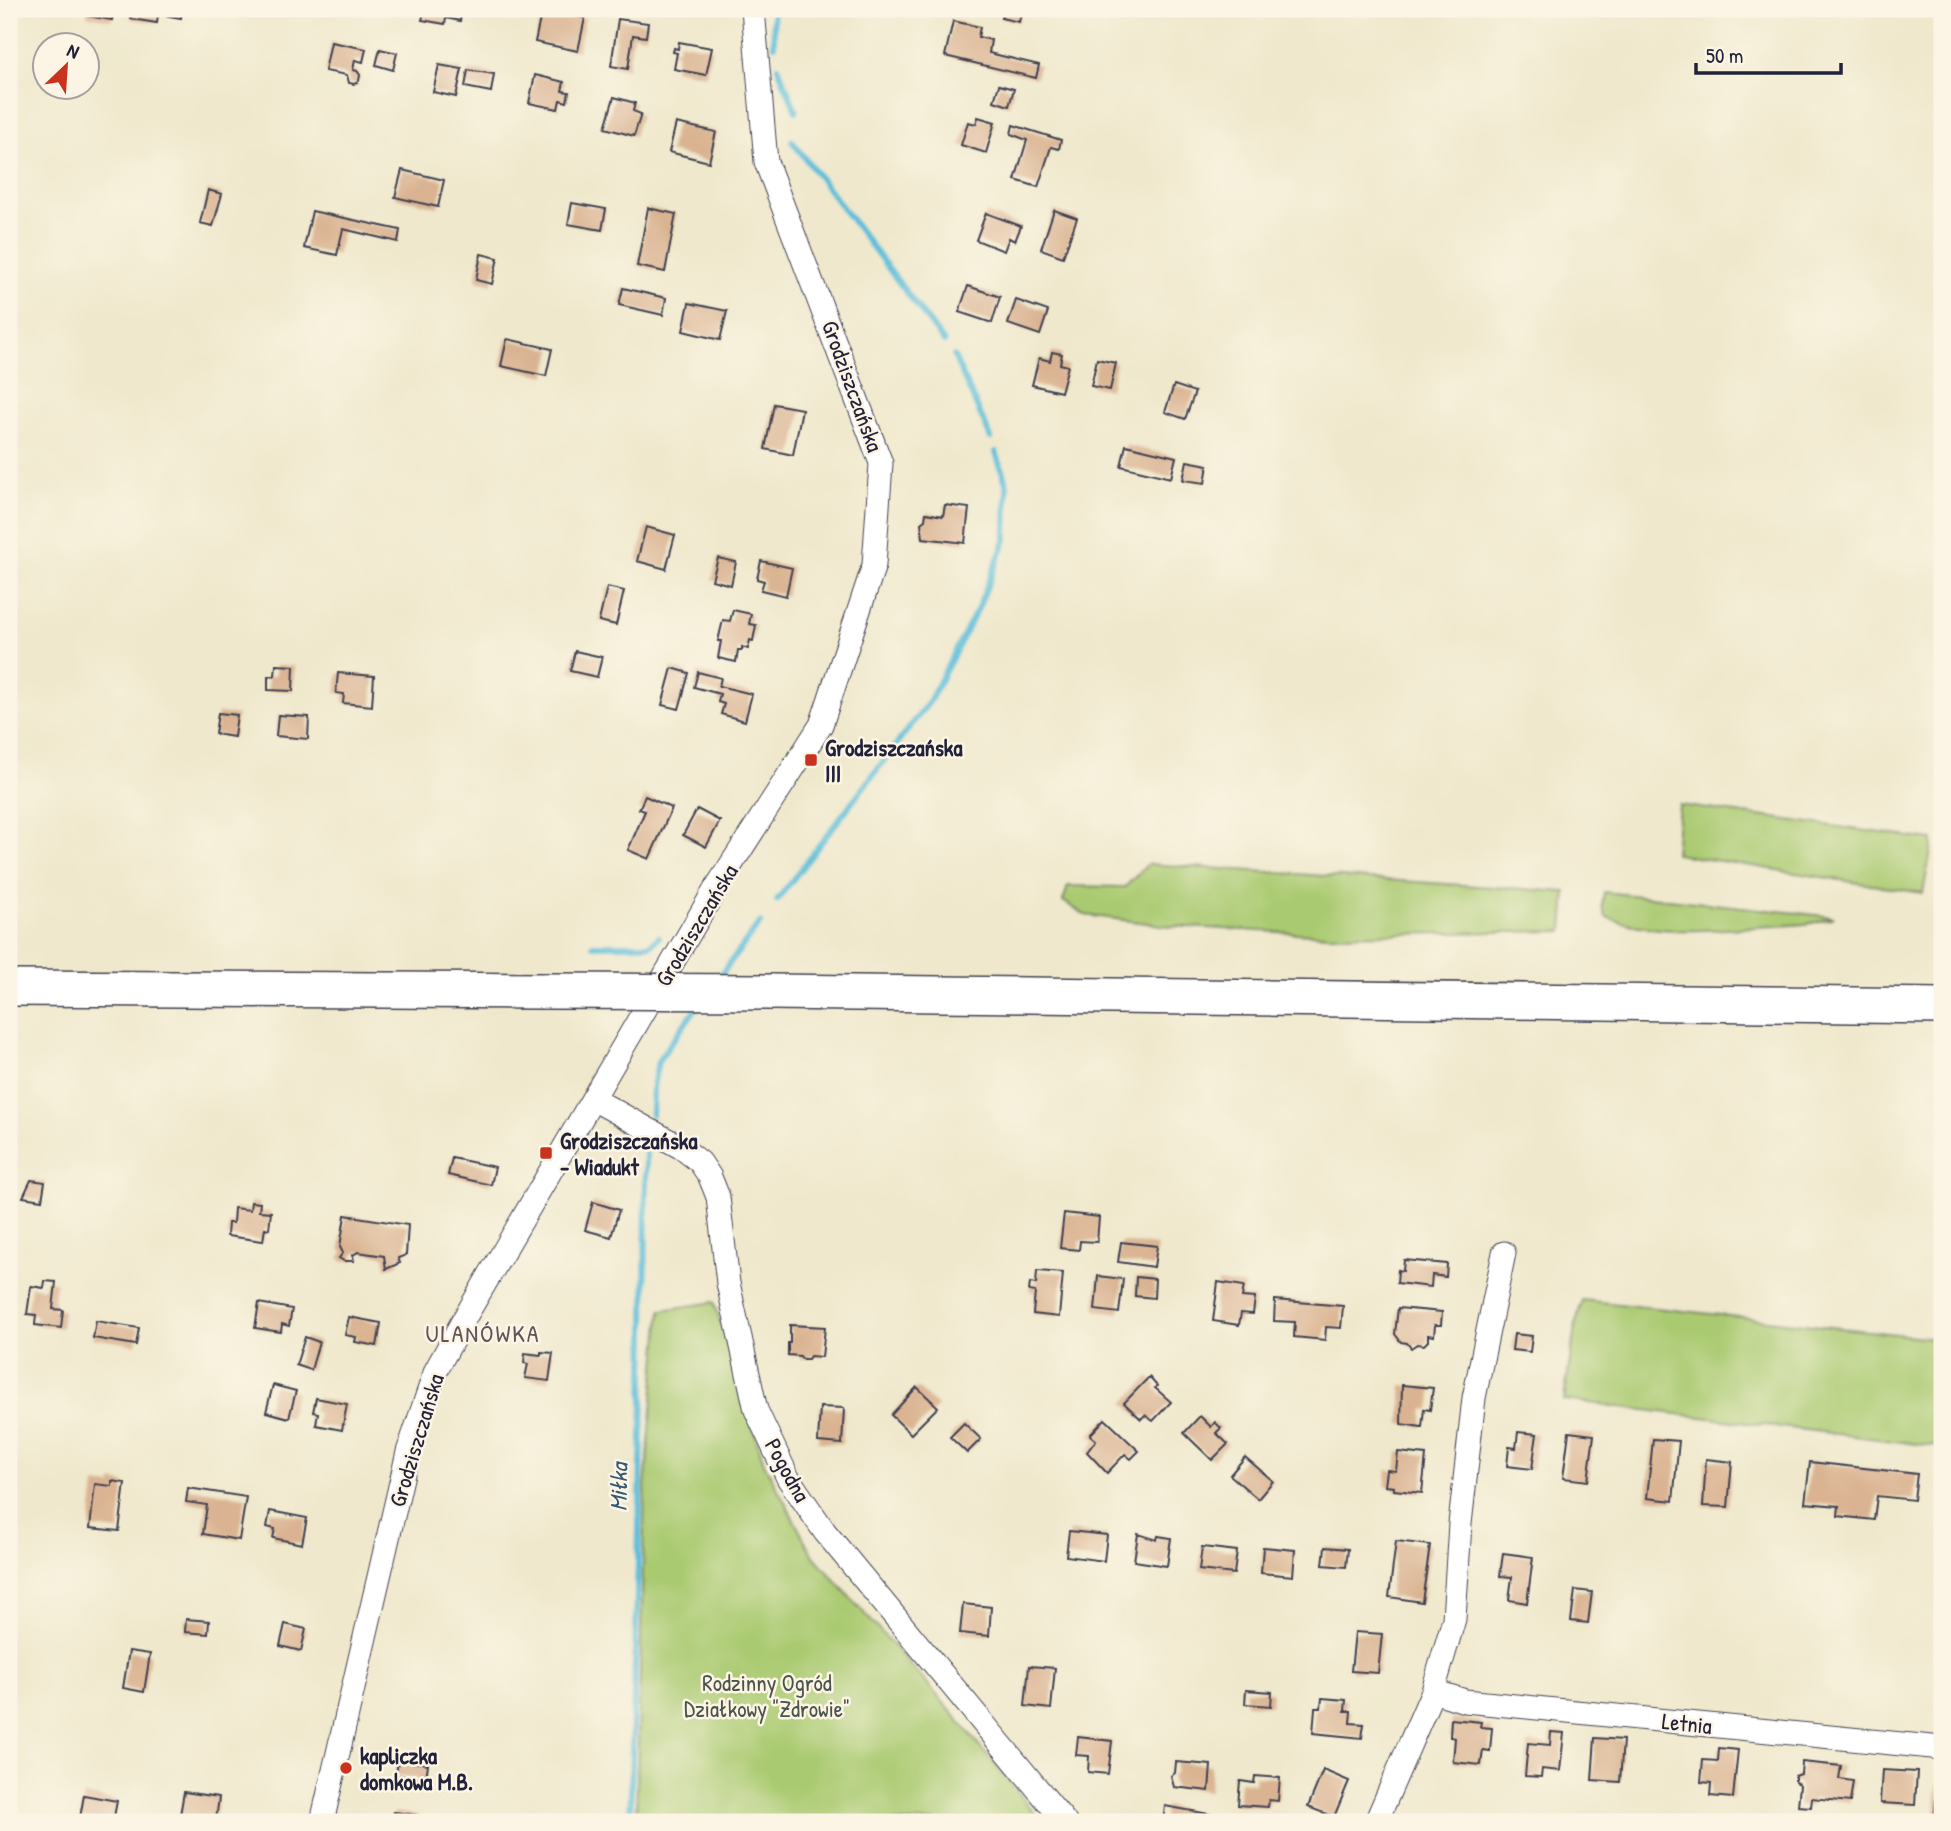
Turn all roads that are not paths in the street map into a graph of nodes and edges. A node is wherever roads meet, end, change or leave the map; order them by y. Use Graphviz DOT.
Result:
graph roads {
  1 [pos="753,9"];
  2 [pos="9,988"];
  3 [pos="1942,1006"];
  4 [pos="593,1099"];
  5 [pos="1504,1253"];
  6 [pos="1433,1691"];
  7 [pos="1942,1748"];
  8 [pos="322,1822"];
  9 [pos="1065,1822"];
  10 [pos="1376,1822"];
  1 -- 4 [label="street, Grodziszczańska"];
  2 -- 3 [label="main road, bridge"];
  4 -- 8 [label="street, Grodziszczańska"];
  4 -- 9 [label="street, Pogodna"];
  5 -- 6 [label="street"];
  6 -- 7 [label="street, Letnia"];
  6 -- 10 [label="street"];
}
